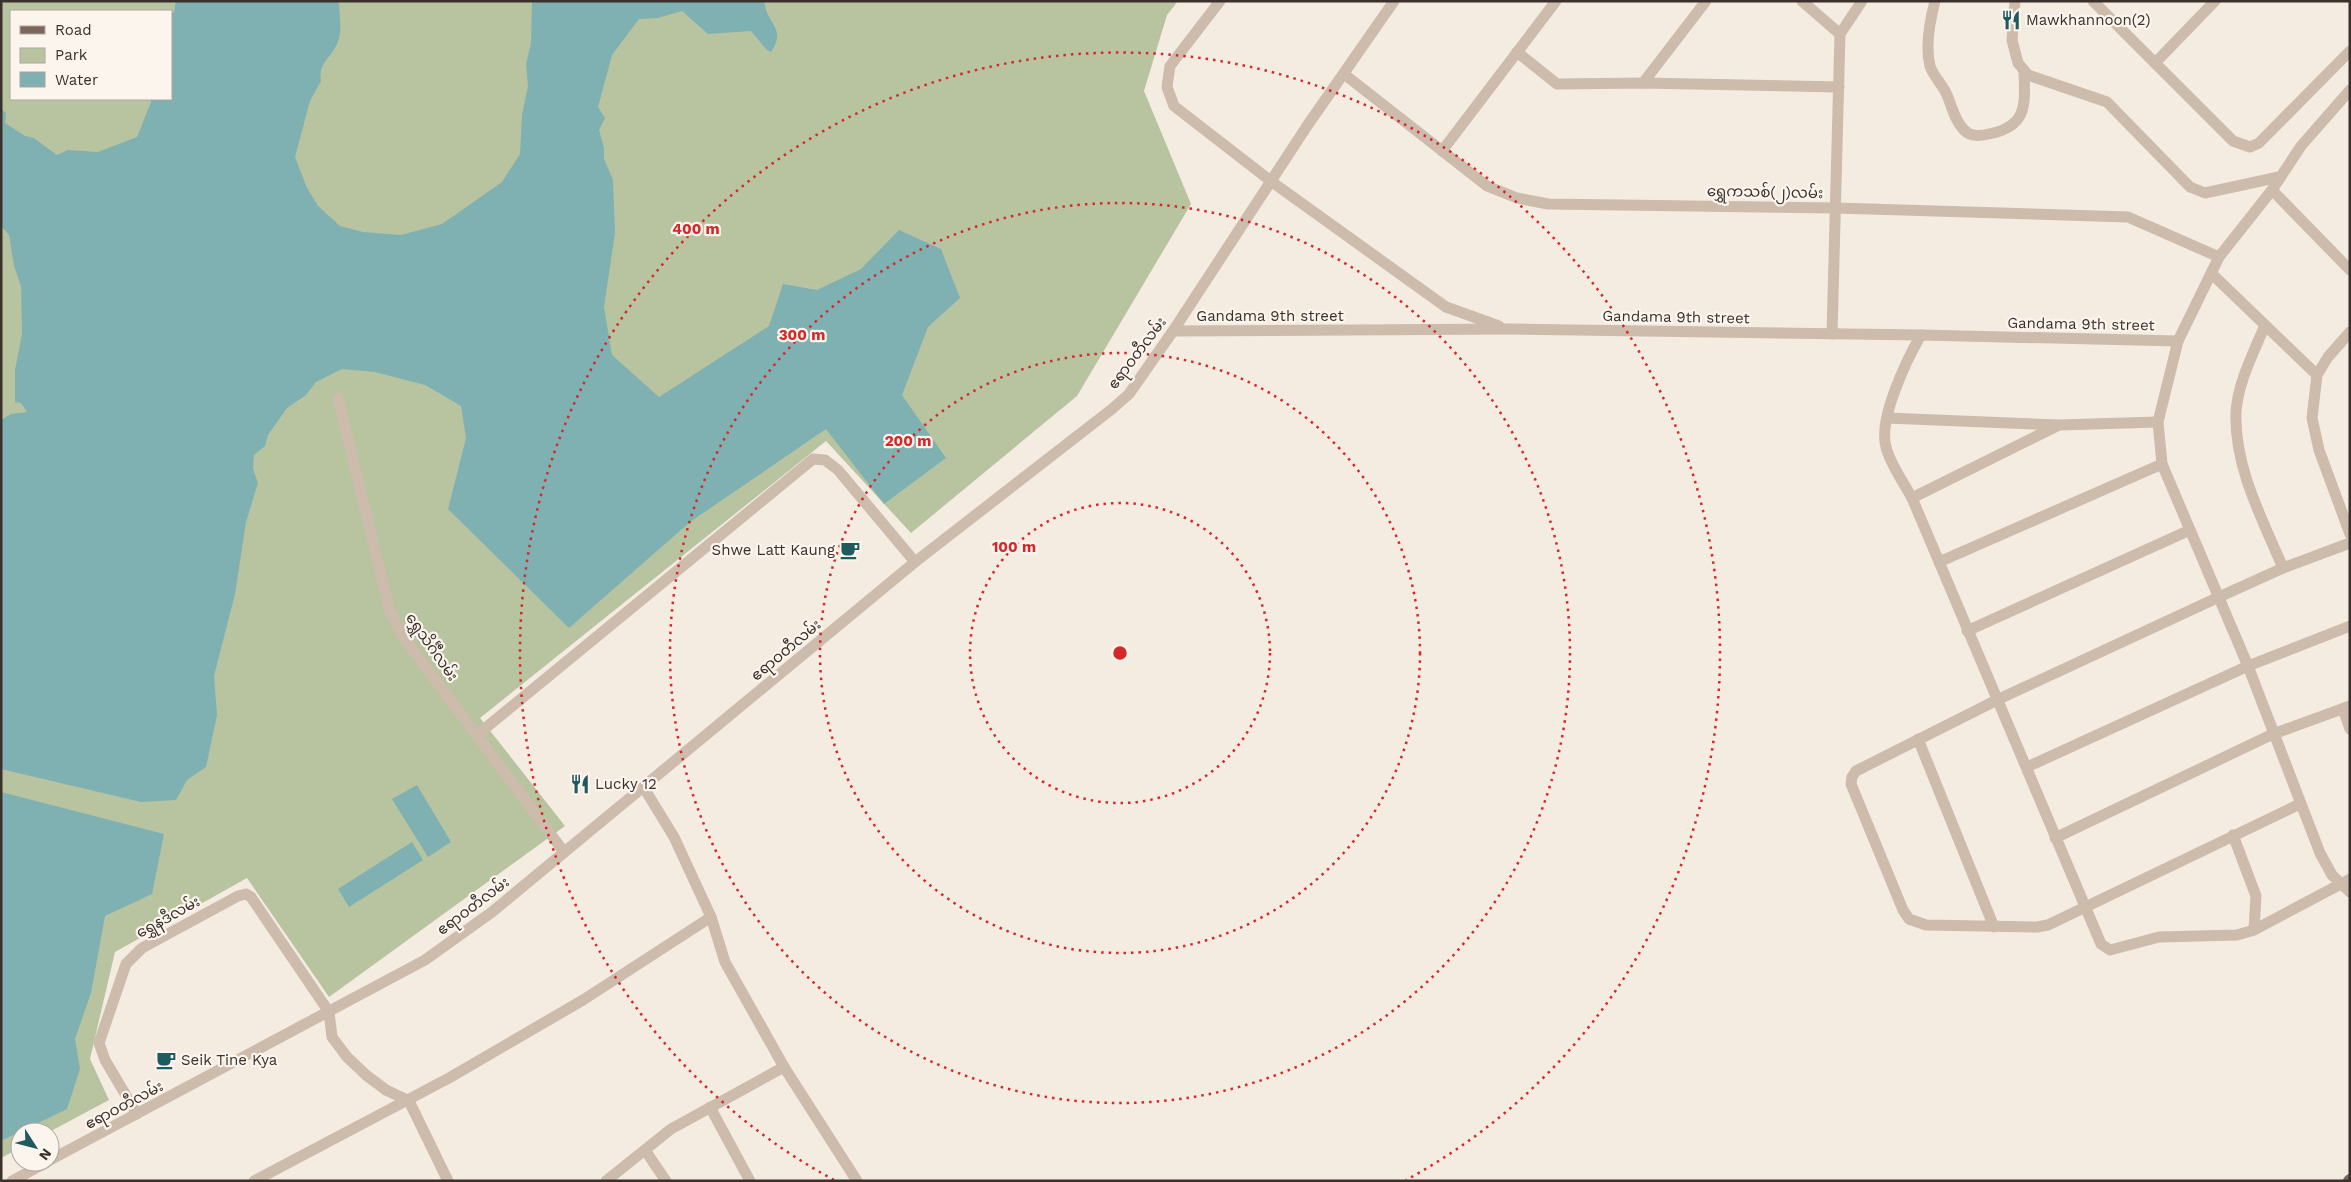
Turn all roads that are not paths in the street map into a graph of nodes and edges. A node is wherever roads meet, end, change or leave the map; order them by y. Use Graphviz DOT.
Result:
graph roads {
  1 [pos="1220,1"];
  2 [pos="1394,1"];
  3 [pos="1556,1"];
  4 [pos="1706,1"];
  5 [pos="1802,1"];
  6 [pos="1862,1"];
  7 [pos="1935,1"];
  8 [pos="2015,1"];
  9 [pos="2093,1"];
  10 [pos="2215,1"];
  11 [pos="1840,34"];
  12 [pos="2350,51"];
  13 [pos="1517,52"];
  14 [pos="2154,63"];
  15 [pos="2024,71"];
  16 [pos="1344,74"];
  17 [pos="1643,83"];
  18 [pos="1839,87"];
  19 [pos="2350,90"];
  20 [pos="1442,151"];
  21 [pos="2279,176"];
  22 [pos="1272,182"];
  23 [pos="2272,190"];
  24 [pos="1836,208"];
  25 [pos="2219,257"];
  26 [pos="2346,257"];
  27 [pos="2350,270"];
  28 [pos="2212,274"];
  29 [pos="2264,324"];
  30 [pos="1509,329"];
  31 [pos="1173,331"];
  32 [pos="2350,332"];
  33 [pos="1832,334"];
  34 [pos="1921,335"];
  35 [pos="2178,341"];
  36 [pos="2317,375"];
  37 [pos="338,398"];
  38 [pos="1887,418"];
  39 [pos="2158,422"];
  40 [pos="2059,425"];
  41 [pos="2162,464"];
  42 [pos="1912,498"];
  43 [pos="2190,530"];
  44 [pos="2350,534"];
  45 [pos="2350,543"];
  46 [pos="915,562"];
  47 [pos="1939,562"];
  48 [pos="2283,568"];
  49 [pos="2219,597"];
  50 [pos="2350,626"];
  51 [pos="1967,631"];
  52 [pos="2248,666"];
  53 [pos="1999,699"];
  54 [pos="2346,708"];
  55 [pos="2350,729"];
  56 [pos="2273,734"];
  57 [pos="477,735"];
  58 [pos="1918,739"];
  59 [pos="2027,767"];
  60 [pos="644,788"];
  61 [pos="2300,804"];
  62 [pos="2233,835"];
  63 [pos="2055,838"];
  64 [pos="564,852"];
  65 [pos="2345,882"];
  66 [pos="2350,892"];
  67 [pos="2085,907"];
  68 [pos="711,917"];
  69 [pos="1994,926"];
  70 [pos="2254,930"];
  71 [pos="329,1012"];
  72 [pos="784,1067"];
  73 [pos="409,1101"];
  74 [pos="710,1107"];
  75 [pos="137,1114"];
  76 [pos="645,1150"];
  77 [pos="60,1155"];
  78 [pos="29,1172"];
  79 [pos="12,1181"];
  80 [pos="254,1181"];
  81 [pos="448,1181"];
  82 [pos="606,1181"];
  83 [pos="666,1181"];
  84 [pos="750,1181"];
  85 [pos="857,1181"];
  1 -- 22 [label="street"];
  2 -- 16 [label="street, ဧရာဝတီလမ်း"];
  3 -- 13 [label="street"];
  4 -- 17 [label="street"];
  5 -- 11 [label="street"];
  6 -- 11 [label="street"];
  7 -- 15 [label="street"];
  8 -- 15 [label="street"];
  9 -- 14 [label="street"];
  10 -- 14 [label="street"];
  11 -- 18 [label="street"];
  12 -- 14 [label="street"];
  13 -- 17 [label="street"];
  13 -- 20 [label="street"];
  15 -- 21 [label="street"];
  16 -- 20 [label="street, ရွှေကသစ်(၂)လမ်း"];
  16 -- 22 [label="street, ဧရာဝတီလမ်း"];
  17 -- 18 [label="street"];
  18 -- 24 [label="street"];
  19 -- 21 [label="street"];
  20 -- 24 [label="street, ရွှေကသစ်(၂)လမ်း"];
  21 -- 23 [label="street"];
  22 -- 30 [label="street"];
  22 -- 31 [label="street, ဧရာဝတီလမ်း"];
  23 -- 25 [label="street"];
  23 -- 26 [label="street"];
  24 -- 25 [label="street, ရွှေကသစ်(၂)လမ်း"];
  24 -- 33 [label="street"];
  25 -- 28 [label="street"];
  26 -- 27 [label="street"];
  28 -- 29 [label="street"];
  28 -- 35 [label="street"];
  29 -- 36 [label="street"];
  29 -- 48 [label="street"];
  30 -- 31 [label="street, Gandama 9th street"];
  30 -- 33 [label="street, Gandama 9th street"];
  31 -- 46 [label="street, ဧရာဝတီလမ်း"];
  32 -- 36 [label="street"];
  33 -- 34 [label="street, Gandama 9th street"];
  34 -- 35 [label="street, Gandama 9th street"];
  34 -- 38 [label="street"];
  35 -- 39 [label="street"];
  36 -- 44 [label="street"];
  37 -- 57 [label="street, ရွှေသိင်္ဂီလမ်း"];
  38 -- 40 [label="street"];
  38 -- 42 [label="street"];
  39 -- 40 [label="street"];
  39 -- 41 [label="street"];
  40 -- 42 [label="street"];
  41 -- 43 [label="street"];
  41 -- 47 [label="street"];
  42 -- 47 [label="street"];
  43 -- 49 [label="street"];
  43 -- 51 [label="street"];
  45 -- 48 [label="street"];
  46 -- 57 [label="street"];
  46 -- 60 [label="street, ဧရာဝတီလမ်း"];
  47 -- 51 [label="street"];
  48 -- 49 [label="street"];
  49 -- 52 [label="street"];
  49 -- 53 [label="street"];
  50 -- 52 [label="street"];
  51 -- 53 [label="street"];
  52 -- 56 [label="street"];
  52 -- 59 [label="street"];
  53 -- 58 [label="street"];
  53 -- 59 [label="street"];
  54 -- 55 [label="street"];
  54 -- 56 [label="street"];
  56 -- 61 [label="street"];
  56 -- 63 [label="street"];
  57 -- 64 [label="street, ရွှေသိင်္ဂီလမ်း"];
  58 -- 69 [label="street"];
  58 -- 69 [label="street"];
  59 -- 63 [label="street"];
  60 -- 64 [label="street, ဧရာဝတီလမ်း"];
  60 -- 68 [label="street"];
  61 -- 62 [label="street"];
  61 -- 65 [label="street"];
  62 -- 67 [label="street"];
  62 -- 70 [label="street"];
  63 -- 67 [label="street"];
  64 -- 71 [label="street, ဧရာဝတီလမ်း"];
  65 -- 66 [label="street"];
  65 -- 70 [label="street"];
  67 -- 69 [label="street"];
  67 -- 70 [label="street"];
  68 -- 72 [label="street"];
  68 -- 73 [label="street"];
  71 -- 73 [label="street"];
  71 -- 75 [label="street, ဧရာဝတီလမ်း"];
  71 -- 75 [label="street, ရွှေနဒီလမ်း"];
  72 -- 74 [label="street"];
  72 -- 85 [label="street"];
  73 -- 80 [label="street"];
  73 -- 81 [label="street"];
  74 -- 76 [label="street"];
  74 -- 84 [label="street"];
  75 -- 77 [label="street, ဧရာဝတီလမ်း"];
  76 -- 82 [label="street"];
  76 -- 83 [label="street"];
  78 -- 79 [label="street, ဧရာဝတီလမ်း"];
}
